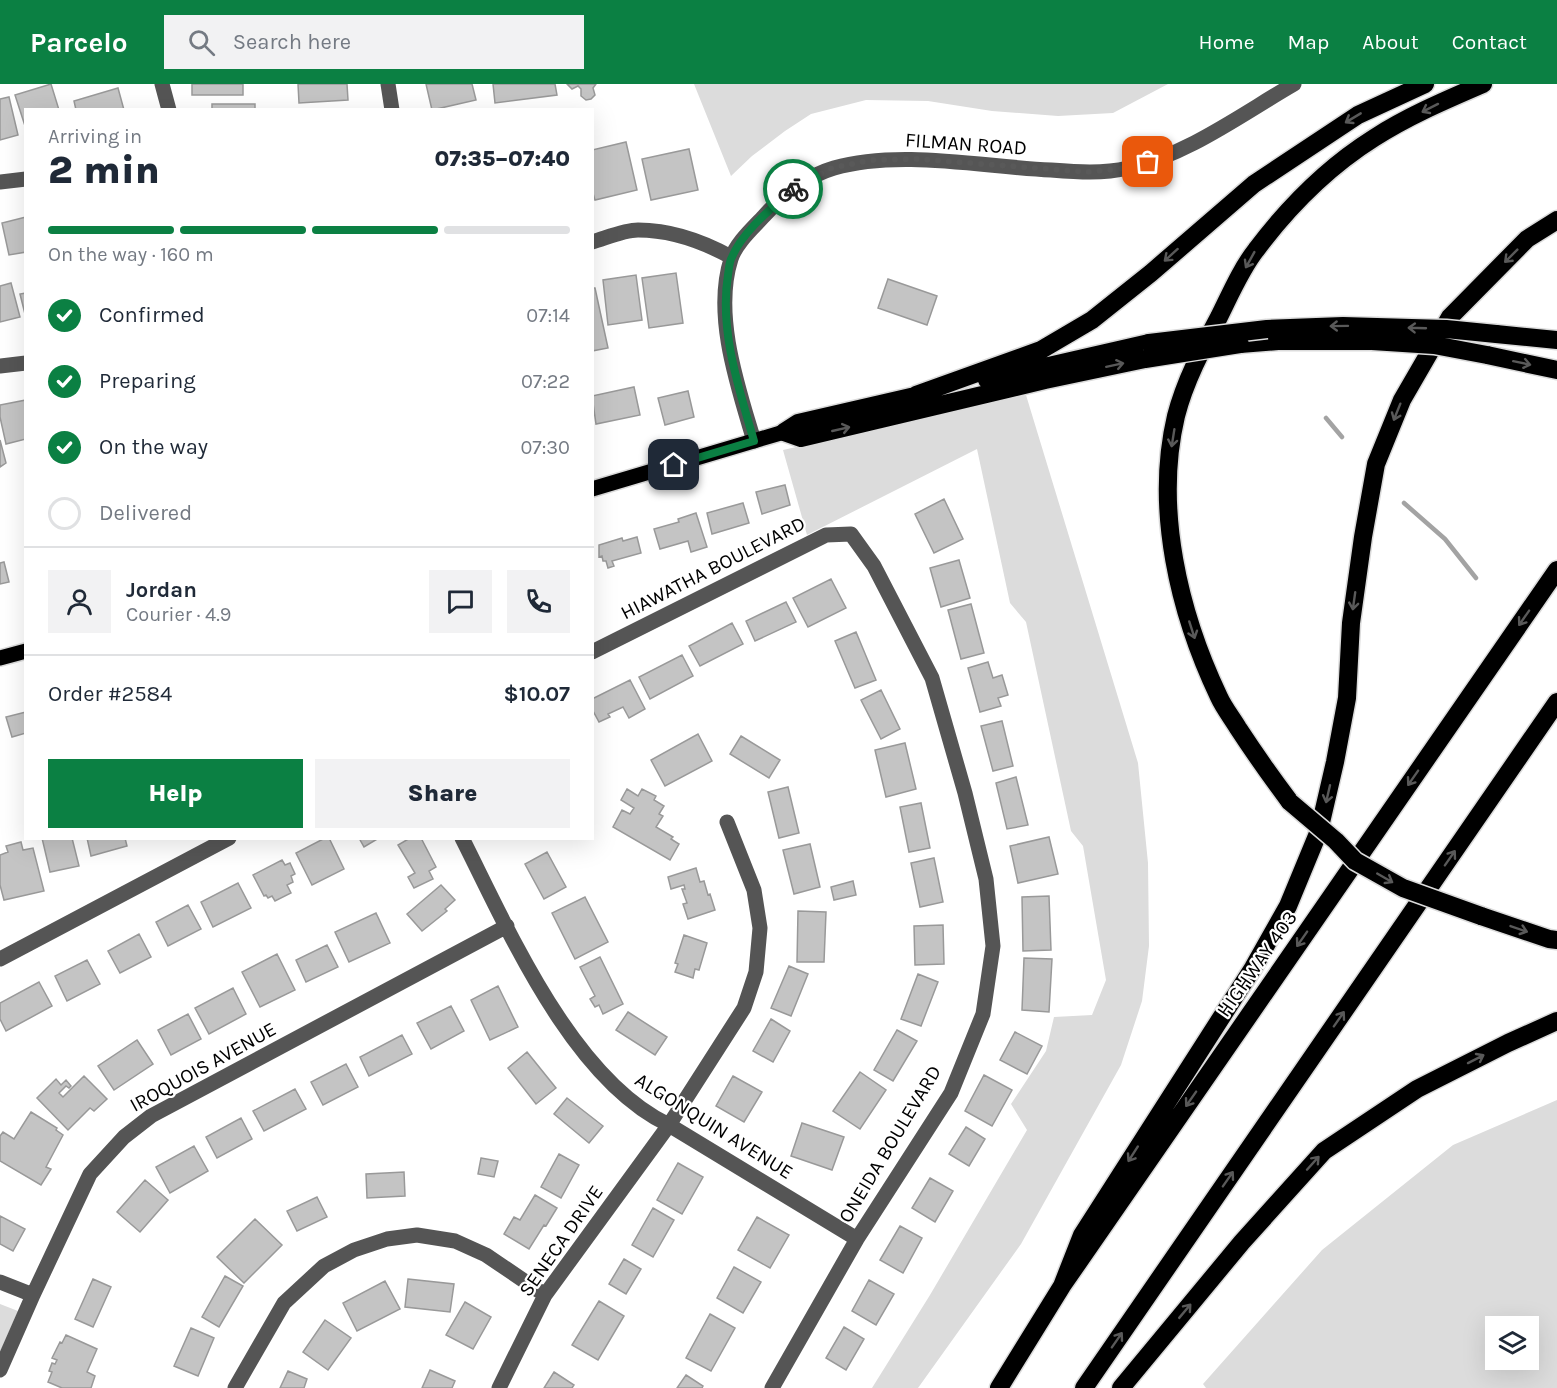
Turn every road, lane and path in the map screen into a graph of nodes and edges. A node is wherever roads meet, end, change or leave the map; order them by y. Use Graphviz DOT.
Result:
graph roads {
  1 [pos="162,84"];
  2 [pos="388,84"];
  3 [pos="1294,84"];
  4 [pos="1425,84"];
  5 [pos="1483,84"];
  6 [pos="168,108"];
  7 [pos="392,108"];
  8 [pos="24,178"];
  9 [pos="0,182"];
  10 [pos="1557,220"];
  11 [pos="594,241"];
  12 [pos="731,257"];
  13 [pos="1374,334"];
  14 [pos="1557,340"];
  15 [pos="1147,351"];
  16 [pos="24,363"];
  17 [pos="0,366"];
  18 [pos="1557,370"];
  19 [pos="916,395"];
  20 [pos="784,432"];
  21 [pos="754,441"];
  22 [pos="594,488"];
  23 [pos="874,566"];
  24 [pos="1557,570"];
  25 [pos="594,651"];
  26 [pos="24,652"];
  27 [pos="0,658"];
  28 [pos="1557,702"];
  29 [pos="727,822"];
  30 [pos="225,840"];
  31 [pos="463,840"];
  32 [pos="507,926"];
  33 [pos="1557,940"];
  34 [pos="0,959"];
  35 [pos="1557,1021"];
  36 [pos="669,1125"];
  37 [pos="857,1239"];
  38 [pos="0,1282"];
  39 [pos="1062,1286"];
  40 [pos="33,1295"];
  41 [pos="545,1295"];
  42 [pos="0,1370"];
  43 [pos="235,1388"];
  44 [pos="499,1388"];
  45 [pos="772,1388"];
  46 [pos="999,1388"];
  47 [pos="1084,1388"];
  48 [pos="1121,1388"];
  1 -- 6 [label="street"];
  2 -- 7 [label="street"];
  3 -- 12 [label="street, FILMAN ROAD"];
  4 -- 19 [label="highway, one-way"];
  5 -- 33 [label="highway, one-way, bridge"];
  8 -- 9 [label="street"];
  10 -- 39 [label="highway, one-way"];
  11 -- 12 [label="street"];
  12 -- 21 [label="street, FILMAN ROAD"];
  14 -- 13 [label="highway, one-way, bridge"];
  13 -- 15 [label="highway, bridge"];
  13 -- 15 [label="highway, one-way, bridge"];
  13 -- 18 [label="highway, one-way, bridge"];
  15 -- 19 [label="highway"];
  20 -- 15 [label="highway, one-way"];
  16 -- 17 [label="street"];
  19 -- 20 [label="highway"];
  20 -- 21 [label="main road"];
  21 -- 22 [label="main road"];
  23 -- 25 [label="street, HIAWATHA BOULEVARD"];
  23 -- 37 [label="street, ONEIDA BOULEVARD"];
  24 -- 39 [label="highway, HIGHWAY 403, one-way"];
  26 -- 27 [label="main road"];
  47 -- 28 [label="highway, one-way"];
  29 -- 36 [label="street, SENECA DRIVE"];
  30 -- 34 [label="street"];
  31 -- 32 [label="street, ALGONQUIN AVENUE"];
  32 -- 36 [label="street, ALGONQUIN AVENUE"];
  32 -- 40 [label="street, IROQUOIS AVENUE"];
  48 -- 35 [label="highway, one-way"];
  36 -- 37 [label="street, ALGONQUIN AVENUE"];
  36 -- 41 [label="street, SENECA DRIVE"];
  37 -- 45 [label="street, ONEIDA BOULEVARD"];
  38 -- 40 [label="street"];
  39 -- 46 [label="highway, HIGHWAY 403"];
  40 -- 42 [label="street, IROQUOIS AVENUE"];
  41 -- 43 [label="street"];
  41 -- 44 [label="street, SENECA DRIVE"];
}
